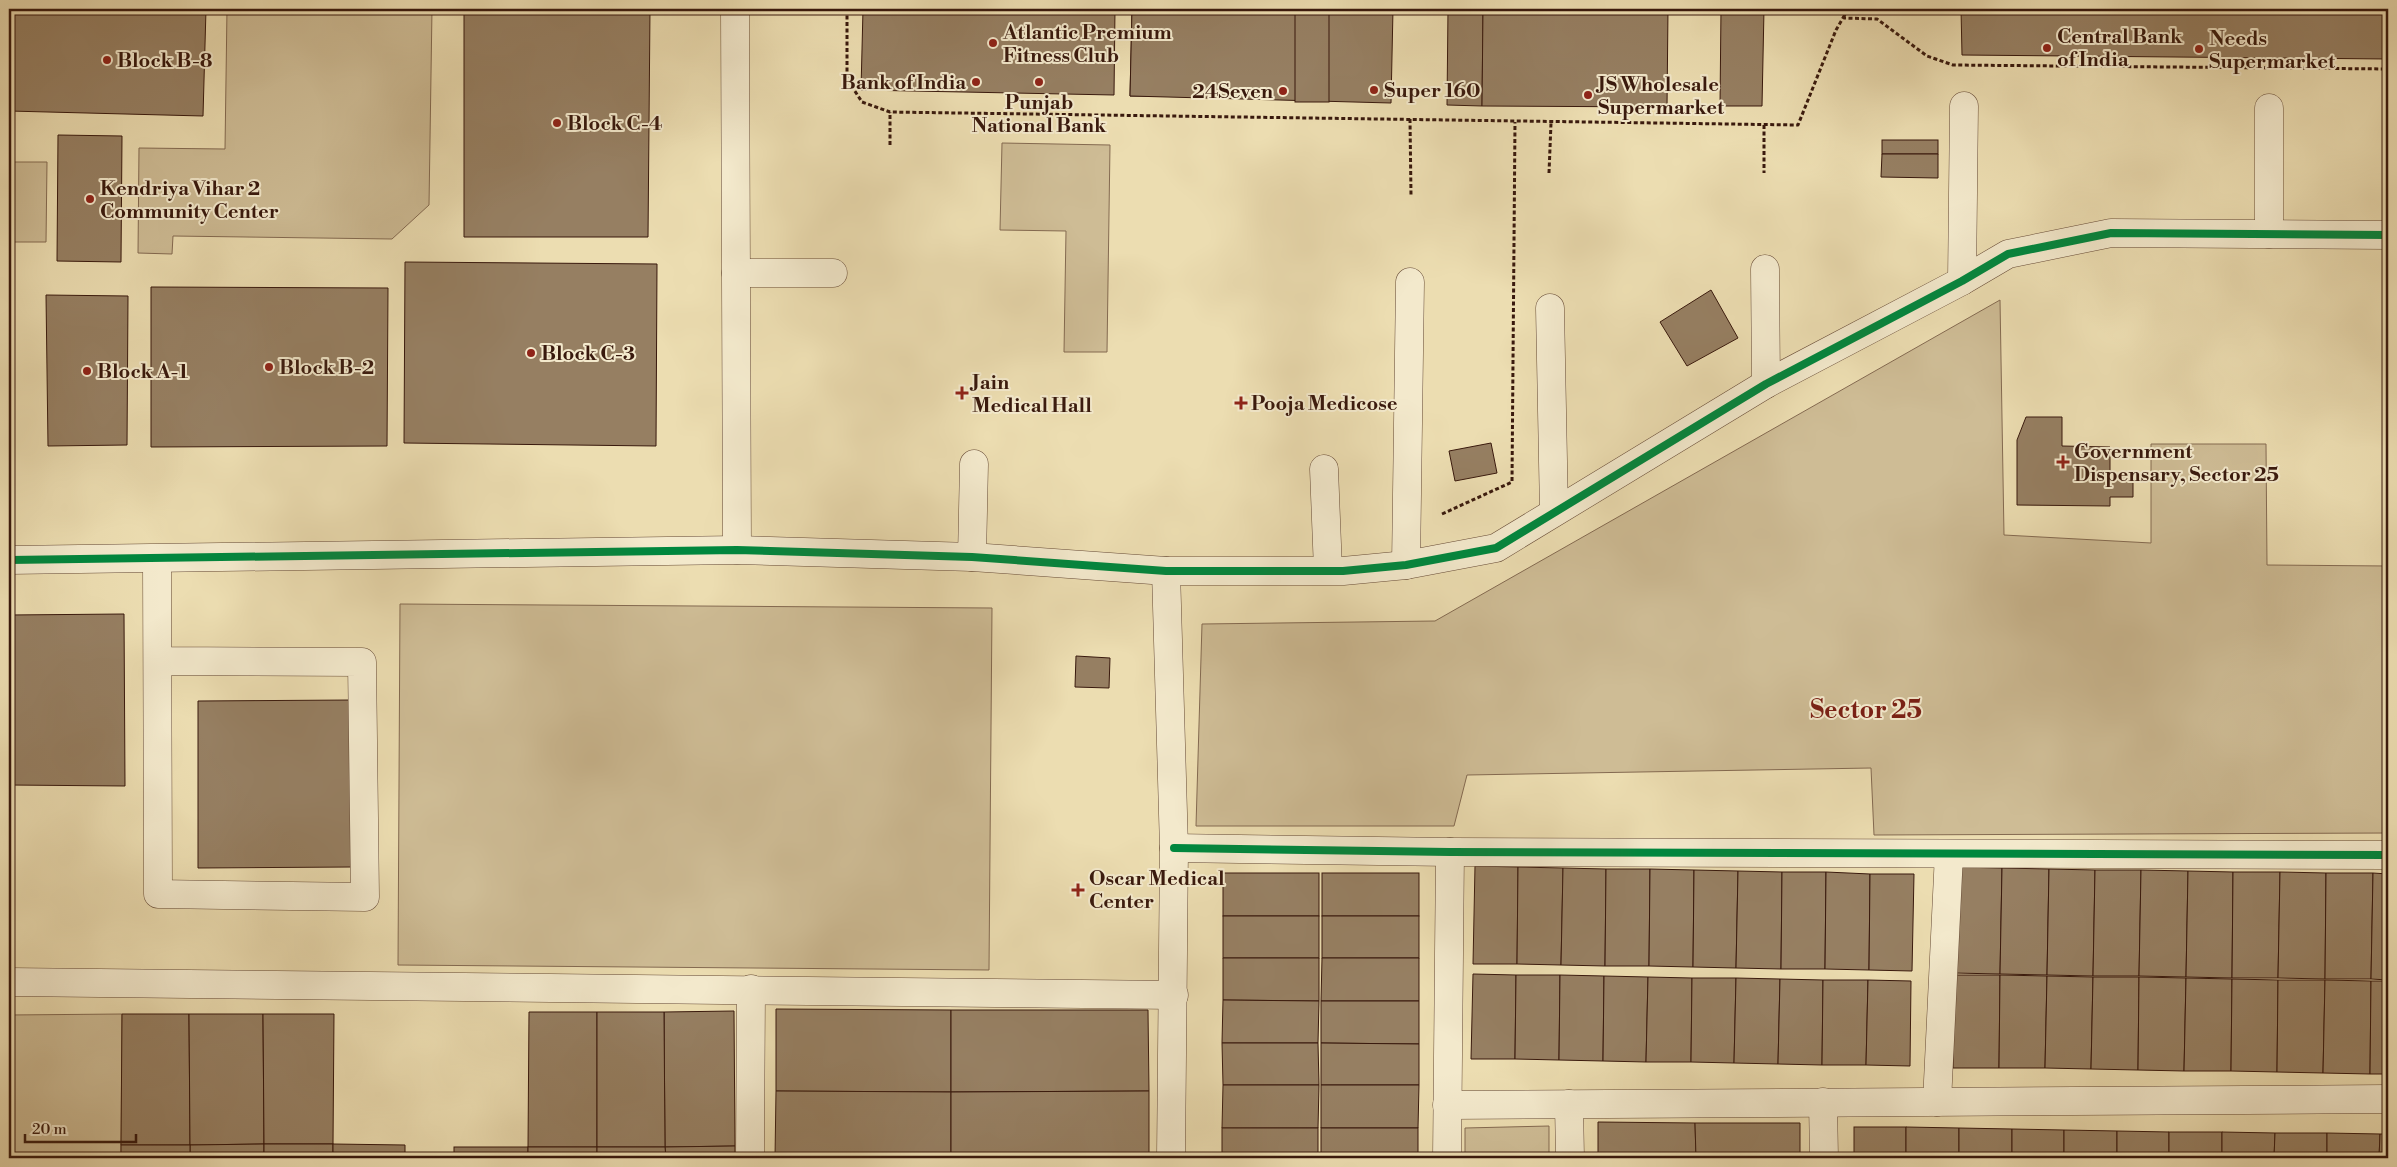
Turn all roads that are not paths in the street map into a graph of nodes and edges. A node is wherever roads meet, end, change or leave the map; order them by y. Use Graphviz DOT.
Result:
graph roads {
  1 [pos="735,9"];
  2 [pos="1964,106"];
  3 [pos="2269,108"];
  4 [pos="2269,234"];
  5 [pos="2388,235"];
  6 [pos="1765,270"];
  7 [pos="736,273"];
  8 [pos="833,273"];
  9 [pos="1962,281"];
  10 [pos="1410,282"];
  11 [pos="1550,308"];
  12 [pos="1766,384"];
  13 [pos="974,464"];
  14 [pos="1324,470"];
  15 [pos="1554,512"];
  16 [pos="737,550"];
  17 [pos="972,557"];
  18 [pos="158,559"];
  19 [pos="9,560"];
  20 [pos="1406,565"];
  21 [pos="1328,570"];
  22 [pos="1166,571"];
  23 [pos="158,661"];
  24 [pos="1174,848"];
  25 [pos="1450,852"];
  26 [pos="1949,854"];
  27 [pos="2388,856"];
  28 [pos="9,982"];
  29 [pos="751,989"];
  30 [pos="1174,995"];
  31 [pos="2388,1099"];
  32 [pos="1824,1102"];
  33 [pos="1938,1102"];
  34 [pos="1569,1104"];
  35 [pos="1447,1105"];
  36 [pos="750,1158"];
  37 [pos="1171,1158"];
  38 [pos="1447,1158"];
  39 [pos="1570,1158"];
  40 [pos="1824,1158"];
  1 -- 7 [label="street"];
  2 -- 9 [label="street"];
  3 -- 4 [label="street"];
  4 -- 5 [label="street"];
  4 -- 9 [label="street"];
  6 -- 12 [label="street"];
  7 -- 8 [label="street"];
  7 -- 16 [label="street"];
  9 -- 12 [label="street"];
  10 -- 20 [label="street"];
  11 -- 15 [label="street"];
  12 -- 15 [label="street"];
  13 -- 17 [label="street"];
  14 -- 21 [label="street"];
  15 -- 20 [label="street"];
  16 -- 17 [label="street"];
  16 -- 18 [label="street"];
  17 -- 22 [label="street"];
  18 -- 19 [label="street"];
  18 -- 23 [label="street"];
  20 -- 21 [label="street"];
  21 -- 22 [label="street"];
  22 -- 24 [label="street"];
  23 -- 23 [label="street"];
  24 -- 25 [label="street"];
  24 -- 30 [label="street"];
  25 -- 26 [label="street"];
  25 -- 35 [label="street"];
  26 -- 27 [label="street"];
  26 -- 33 [label="street"];
  28 -- 29 [label="street"];
  29 -- 30 [label="street"];
  29 -- 36 [label="street"];
  30 -- 37 [label="street"];
  31 -- 33 [label="street"];
  32 -- 33 [label="street"];
  32 -- 34 [label="street"];
  32 -- 40 [label="street"];
  34 -- 35 [label="street"];
  34 -- 39 [label="street"];
  35 -- 38 [label="street"];
}
